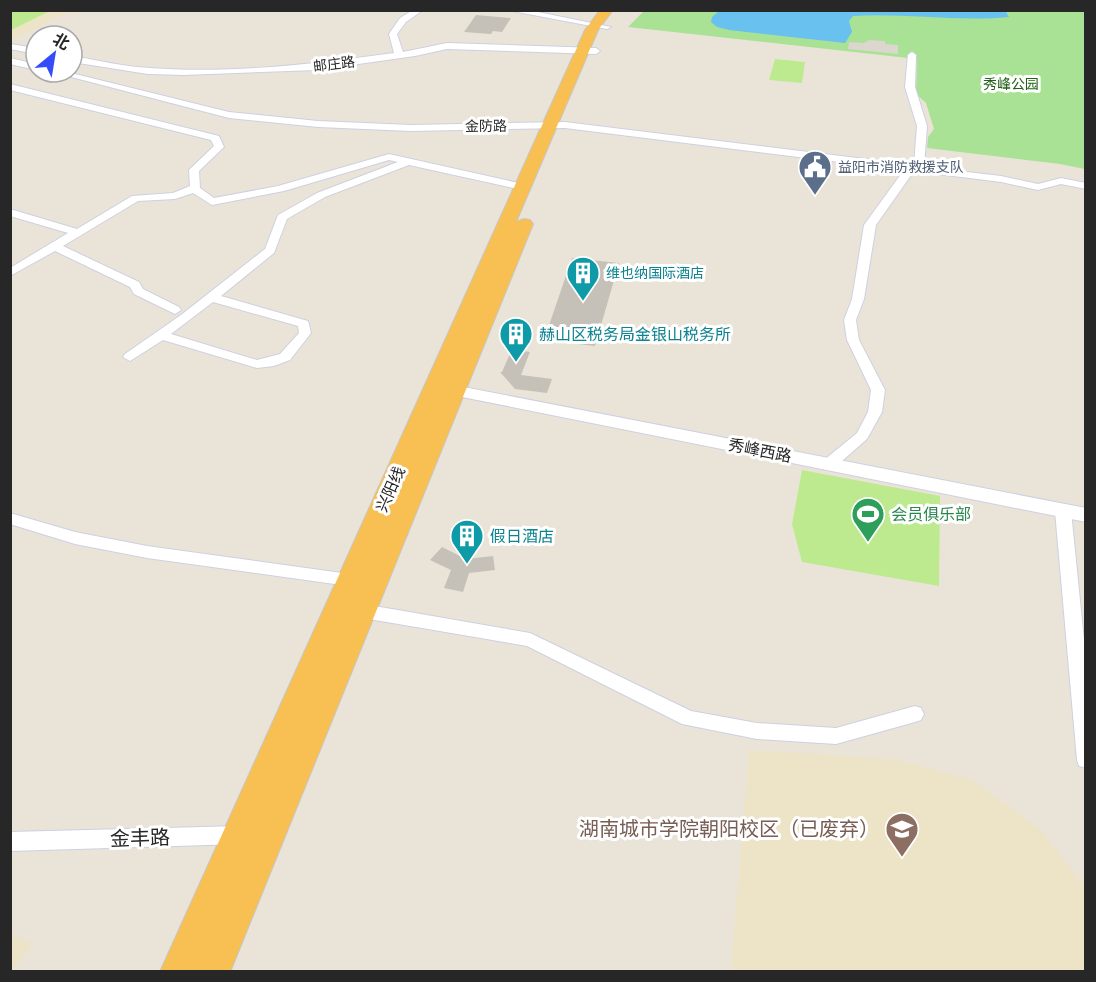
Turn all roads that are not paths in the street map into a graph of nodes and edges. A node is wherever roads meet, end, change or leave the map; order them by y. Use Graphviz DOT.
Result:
graph roads {
  1 [pos="418,10"];
  2 [pos="511,10"];
  3 [pos="608,18"];
  4 [pos="590,51"];
  5 [pos="399,55"];
  6 [pos="912,56"];
  7 [pos="84,61"];
  8 [pos="84,79"];
  9 [pos="10,87"];
  10 [pos="558,125"];
  11 [pos="408,162"];
  12 [pos="915,169"];
  13 [pos="1086,186"];
  14 [pos="523,187"];
  15 [pos="195,188"];
  16 [pos="10,212"];
  17 [pos="79,233"];
  18 [pos="55,247"];
  19 [pos="10,273"];
  20 [pos="211,297"];
  21 [pos="175,310"];
  22 [pos="161,335"];
  23 [pos="130,357"];
  24 [pos="445,389"];
  25 [pos="829,464"];
  26 [pos="1063,511"];
  27 [pos="1086,515"];
  28 [pos="10,518"];
  29 [pos="350,580"];
  30 [pos="363,611"];
  31 [pos="915,714"];
  32 [pos="1086,760"];
  33 [pos="237,835"];
  34 [pos="269,835"];
  35 [pos="10,842"];
  36 [pos="177,972"];
  37 [pos="212,972"];
  1 -- 5 [label="street"];
  2 -- 3 [label="street"];
  3 -- 4 [label="highway, 兴阳线"];
  4 -- 5 [label="street, 邮庄路"];
  4 -- 10 [label="highway, 兴阳线"];
  5 -- 7 [label="street, 邮庄路"];
  6 -- 12 [label="street"];
  8 -- 10 [label="street, 金防路"];
  9 -- 15 [label="street"];
  10 -- 12 [label="street, 金防路"];
  10 -- 14 [label="highway, 兴阳线"];
  10 -- 24 [label="highway, 兴阳线"];
  11 -- 14 [label="street"];
  11 -- 15 [label="street"];
  11 -- 20 [label="street"];
  12 -- 13 [label="street, 金防路"];
  12 -- 25 [label="street"];
  14 -- 24 [label="highway, 兴阳线"];
  15 -- 17 [label="street"];
  16 -- 17 [label="street"];
  17 -- 18 [label="street"];
  18 -- 19 [label="street"];
  18 -- 21 [label="street"];
  20 -- 22 [label="street"];
  20 -- 22 [label="street"];
  22 -- 23 [label="street"];
  24 -- 25 [label="street, 秀峰西路"];
  24 -- 29 [label="highway, 兴阳线"];
  24 -- 30 [label="highway, 兴阳线"];
  25 -- 26 [label="street, 秀峰西路"];
  26 -- 27 [label="street, 秀峰西路"];
  26 -- 32 [label="street"];
  28 -- 29 [label="street"];
  29 -- 33 [label="highway, 兴阳线"];
  30 -- 31 [label="street"];
  30 -- 34 [label="highway, 兴阳线"];
  33 -- 34 [label="street, 金丰路"];
  33 -- 35 [label="street, 金丰路"];
  33 -- 36 [label="highway, 兴阳线"];
  34 -- 37 [label="highway, 兴阳线"];
}
